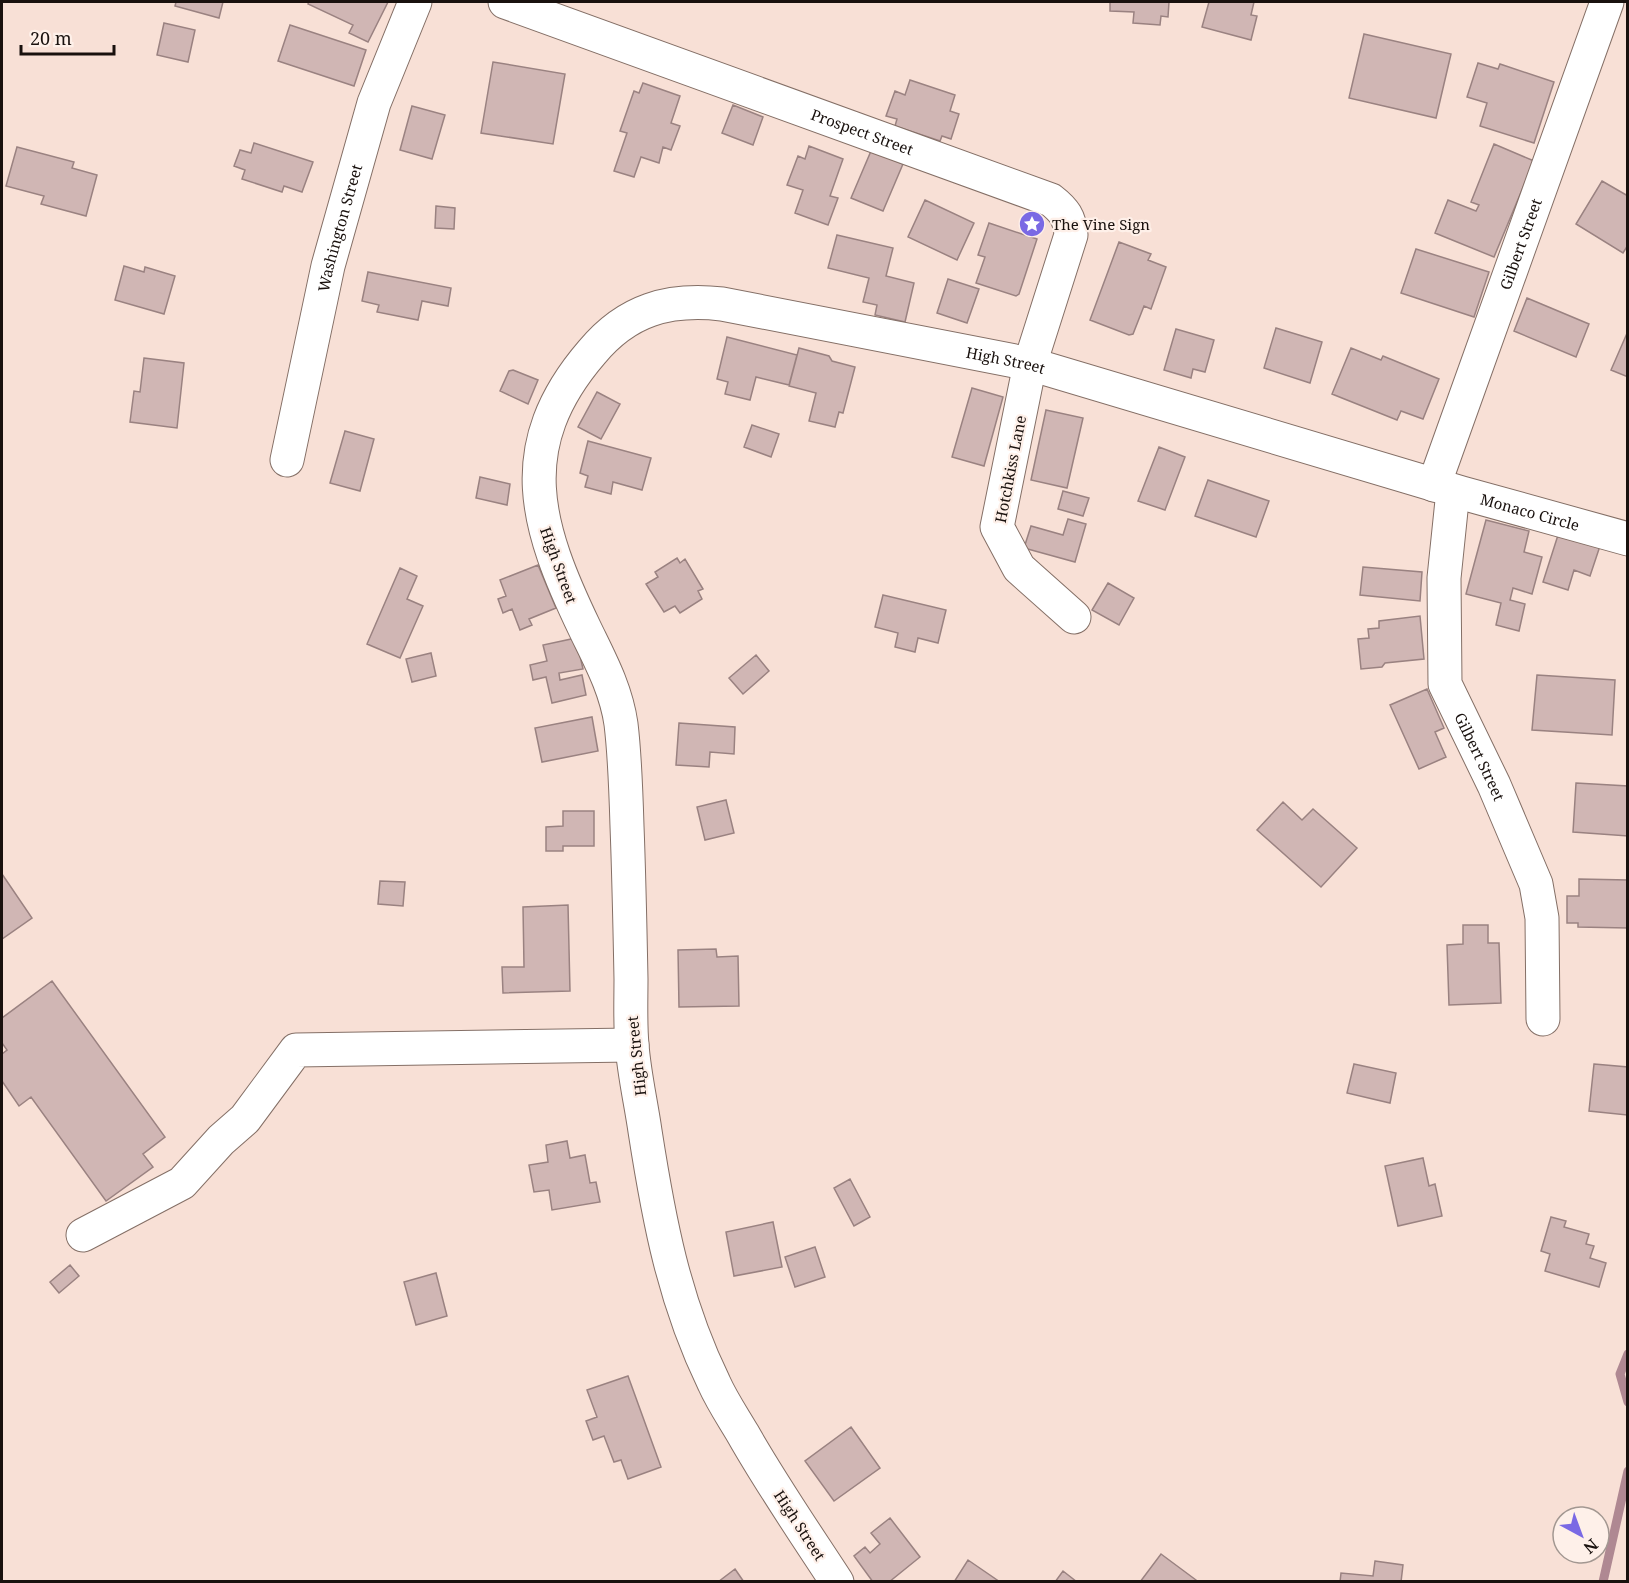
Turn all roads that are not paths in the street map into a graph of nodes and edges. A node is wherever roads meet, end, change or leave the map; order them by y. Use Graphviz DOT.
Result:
graph roads {
  1 [pos="415,2"];
  2 [pos="505,2"];
  3 [pos="1607,2"];
  4 [pos="1030,364"];
  5 [pos="287,460"];
  6 [pos="1444,488"];
  7 [pos="1628,539"];
  8 [pos="1074,617"];
  9 [pos="1543,1019"];
  10 [pos="632,1045"];
  11 [pos="83,1234"];
  12 [pos="837,1581"];
  1 -- 5 [label="street, Washington Street"];
  2 -- 4 [label="street, Prospect Street"];
  3 -- 6 [label="street, Gilbert Street"];
  4 -- 6 [label="street, High Street"];
  4 -- 8 [label="street, Hotchkiss Lane"];
  4 -- 10 [label="street, High Street"];
  6 -- 7 [label="street, Monaco Circle"];
  6 -- 9 [label="street, Gilbert Street"];
  10 -- 11 [label="street"];
  10 -- 12 [label="street, High Street"];
}
